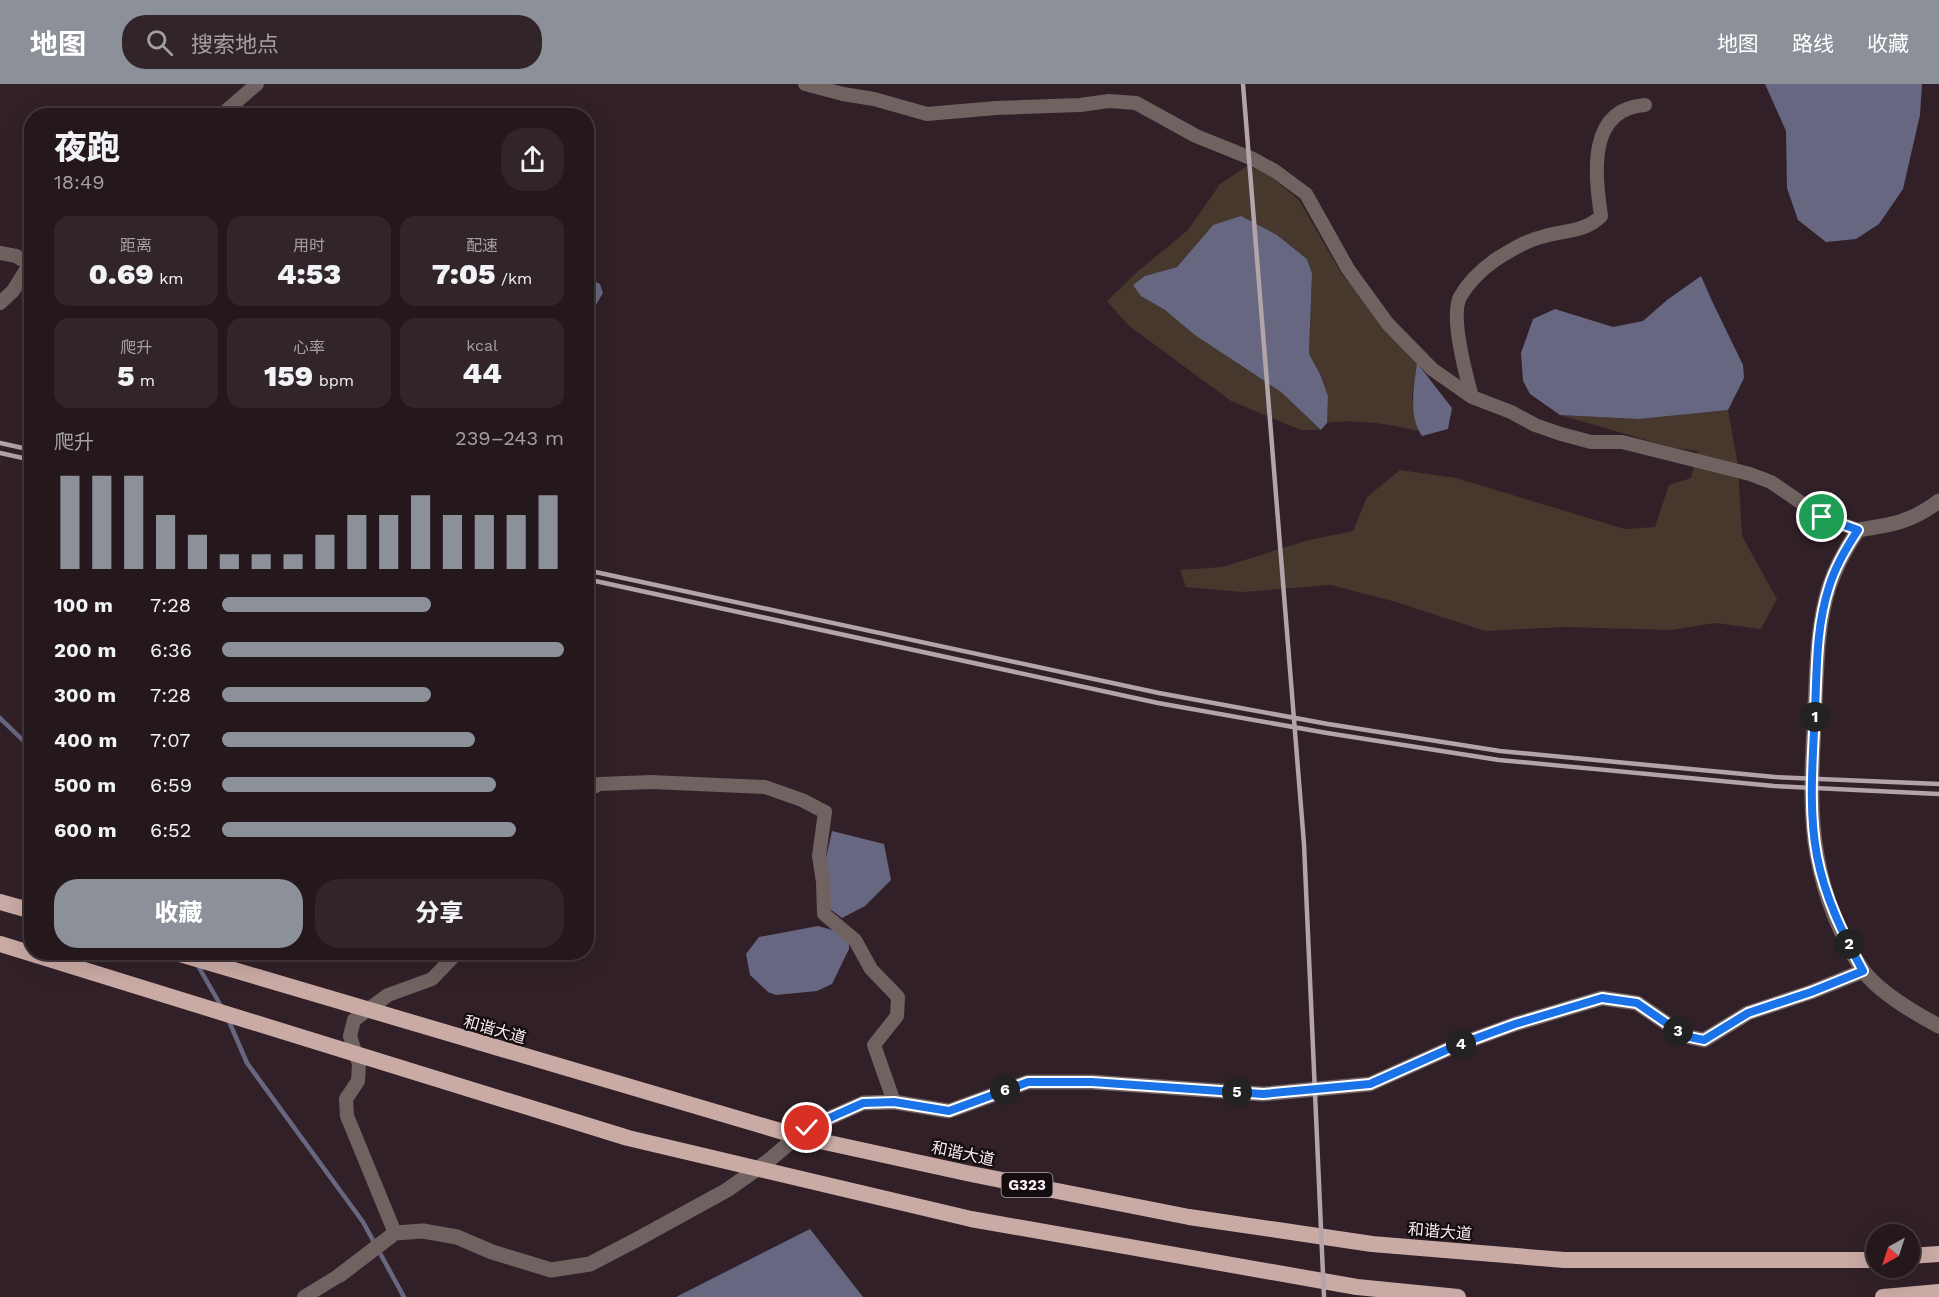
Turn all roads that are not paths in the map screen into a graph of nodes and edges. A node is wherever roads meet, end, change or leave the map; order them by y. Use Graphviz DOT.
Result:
graph roads {
  1 [pos="256,84"];
  2 [pos="805,84"];
  3 [pos="1645,105"];
  4 [pos="229,108"];
  5 [pos="0,253"];
  6 [pos="24,259"];
  7 [pos="24,272"];
  8 [pos="0,303"];
  9 [pos="1472,397"];
  10 [pos="1939,501"];
  11 [pos="1858,530"];
  12 [pos="594,787"];
  13 [pos="0,902"];
  14 [pos="24,909"];
  15 [pos="0,944"];
  16 [pos="24,951"];
  17 [pos="52,960"];
  18 [pos="200,960"];
  19 [pos="450,960"];
  20 [pos="1863,971"];
  21 [pos="368,1010"];
  22 [pos="1939,1026"];
  23 [pos="894,1102"];
  24 [pos="797,1136"];
  25 [pos="395,1233"];
  26 [pos="1939,1254"];
  27 [pos="1920,1255"];
  28 [pos="1866,1260"];
  29 [pos="340,1275"];
  30 [pos="1939,1292"];
  31 [pos="304,1297"];
  32 [pos="1458,1297"];
  33 [pos="1883,1297"];
  1 -- 4 [label="street"];
  2 -- 9 [label="street"];
  3 -- 9 [label="street"];
  5 -- 6 [label="street"];
  7 -- 8 [label="street"];
  9 -- 11 [label="street"];
  10 -- 11 [label="street"];
  11 -- 20 [label="street"];
  12 -- 23 [label="street"];
  13 -- 14 [label="highway"];
  15 -- 16 [label="highway"];
  17 -- 32 [label="highway"];
  18 -- 21 [label="highway, 和谐大道 / G323"];
  19 -- 21 [label="street"];
  20 -- 22 [label="street"];
  20 -- 23 [label="street"];
  21 -- 24 [label="highway, 和谐大道 / G323"];
  21 -- 25 [label="street"];
  23 -- 24 [label="street"];
  24 -- 25 [label="street"];
  24 -- 28 [label="highway, 和谐大道 / G323"];
  25 -- 29 [label="street"];
  26 -- 27 [label="highway"];
  29 -- 31 [label="street"];
  30 -- 33 [label="highway"];
}
